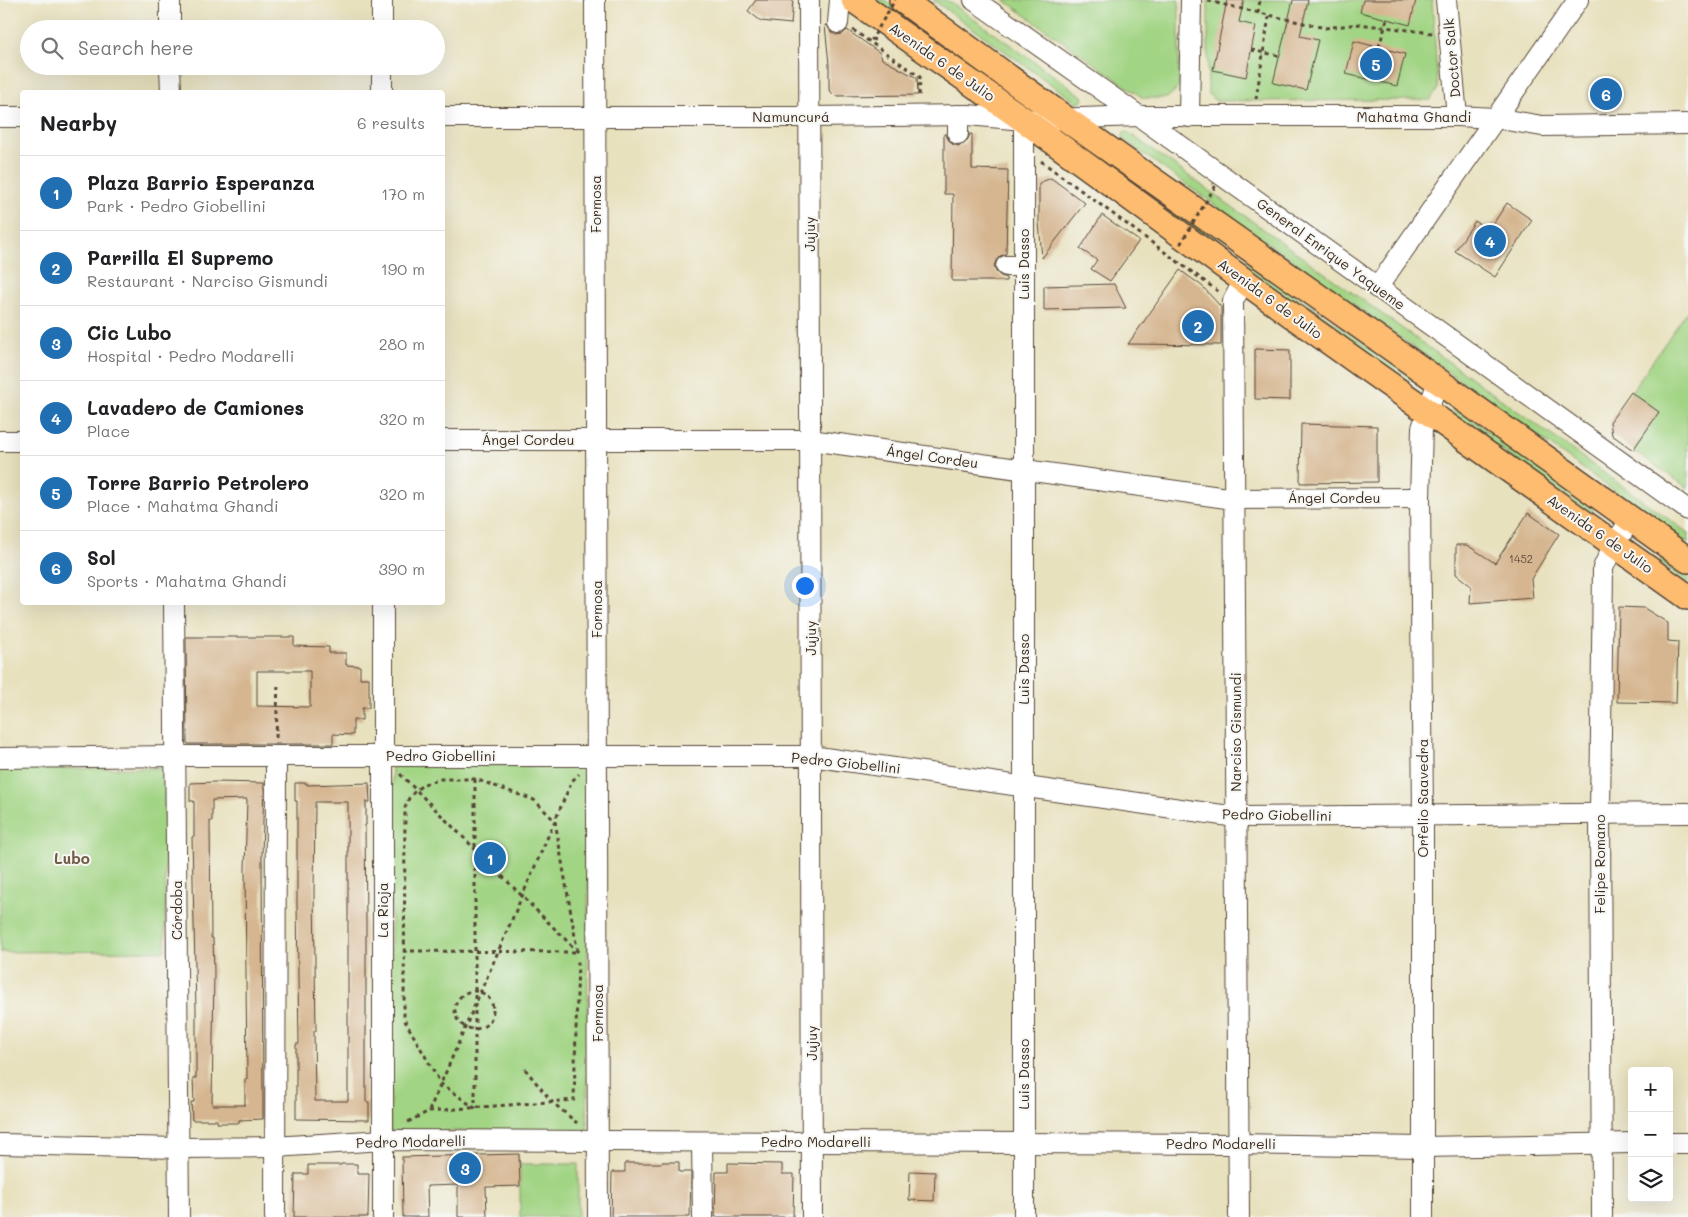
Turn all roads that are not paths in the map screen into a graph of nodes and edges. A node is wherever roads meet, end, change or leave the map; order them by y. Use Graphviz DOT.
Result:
graph roads {
  1 [pos="170,0"];
  2 [pos="382,0"];
  3 [pos="595,0"];
  4 [pos="809,0"];
  5 [pos="902,0"];
  6 [pos="974,0"];
  7 [pos="1446,0"];
  8 [pos="1578,0"];
  9 [pos="1202,3"];
  10 [pos="842,10"];
  11 [pos="170,20"];
  12 [pos="382,20"];
  13 [pos="170,75"];
  14 [pos="382,75"];
  15 [pos="171,90"];
  16 [pos="382,90"];
  17 [pos="1139,116"];
  18 [pos="1189,116"];
  19 [pos="1457,116"];
  20 [pos="0,117"];
  21 [pos="20,117"];
  22 [pos="445,117"];
  23 [pos="596,117"];
  24 [pos="810,117"];
  25 [pos="1495,118"];
  26 [pos="1066,119"];
  27 [pos="1024,120"];
  28 [pos="1688,124"];
  29 [pos="1377,288"];
  30 [pos="1238,291"];
  31 [pos="1438,381"];
  32 [pos="1428,411"];
  33 [pos="445,440"];
  34 [pos="596,440"];
  35 [pos="810,440"];
  36 [pos="0,441"];
  37 [pos="20,441"];
  38 [pos="1024,470"];
  39 [pos="1420,498"];
  40 [pos="1234,499"];
  41 [pos="1688,510"];
  42 [pos="1631,520"];
  43 [pos="1614,544"];
  44 [pos="1688,560"];
  45 [pos="1688,597"];
  46 [pos="174,605"];
  47 [pos="382,605"];
  48 [pos="176,756"];
  49 [pos="276,756"];
  50 [pos="383,756"];
  51 [pos="597,756"];
  52 [pos="811,756"];
  53 [pos="0,758"];
  54 [pos="1024,786"];
  55 [pos="1688,813"];
  56 [pos="1600,814"];
  57 [pos="1423,816"];
  58 [pos="1236,817"];
  59 [pos="383,1140"];
  60 [pos="598,1141"];
  61 [pos="702,1142"];
  62 [pos="812,1142"];
  63 [pos="1024,1143"];
  64 [pos="1602,1143"];
  65 [pos="1628,1143"];
  66 [pos="1673,1143"];
  67 [pos="1688,1143"];
  68 [pos="0,1144"];
  69 [pos="1238,1144"];
  70 [pos="274,1147"];
  71 [pos="1423,1147"];
  72 [pos="178,1148"];
  73 [pos="179,1217"];
  74 [pos="275,1217"];
  75 [pos="383,1217"];
  76 [pos="598,1217"];
  77 [pos="702,1217"];
  78 [pos="812,1217"];
  79 [pos="1024,1217"];
  80 [pos="1239,1217"];
  81 [pos="1423,1217"];
  82 [pos="1602,1217"];
  1 -- 11 [label="street"];
  2 -- 12 [label="street"];
  3 -- 23 [label="street, Formosa"];
  4 -- 24 [label="street, Jujuy"];
  5 -- 26 [label="main road, Avenida 6 de Julio"];
  6 -- 17 [label="street, General Enrique Yaqueme"];
  7 -- 19 [label="street, Doctor Salk"];
  8 -- 25 [label="street"];
  9 -- 18 [label="street"];
  10 -- 27 [label="main road, Avenida 6 de Julio"];
  13 -- 15 [label="street"];
  14 -- 16 [label="street"];
  17 -- 18 [label="street, Mahatma Ghandi"];
  17 -- 26 [label="street, Namuncurá"];
  17 -- 29 [label="street, General Enrique Yaqueme"];
  18 -- 19 [label="street, Mahatma Ghandi"];
  19 -- 25 [label="street, Mahatma Ghandi"];
  20 -- 21 [label="street"];
  22 -- 23 [label="street, Namuncurá"];
  23 -- 24 [label="street, Namuncurá"];
  23 -- 34 [label="street, Formosa"];
  24 -- 27 [label="street, Namuncurá"];
  24 -- 35 [label="street, Jujuy"];
  25 -- 28 [label="street, Mahatma Ghandi"];
  25 -- 29 [label="street"];
  26 -- 27 [label="street, Namuncurá"];
  26 -- 31 [label="main road, Avenida 6 de Julio"];
  27 -- 30 [label="main road, Avenida 6 de Julio"];
  27 -- 38 [label="street, Luis Dasso"];
  29 -- 41 [label="street, General Enrique Yaqueme"];
  30 -- 32 [label="main road, Avenida 6 de Julio"];
  30 -- 40 [label="street, Narciso Gismundi"];
  31 -- 32 [label="street, Orfelio Saavedra"];
  31 -- 42 [label="main road, Avenida 6 de Julio"];
  32 -- 39 [label="street, Orfelio Saavedra"];
  32 -- 43 [label="main road, Avenida 6 de Julio"];
  33 -- 34 [label="street, Ángel Cordeu"];
  34 -- 35 [label="street, Ángel Cordeu"];
  34 -- 51 [label="street, Formosa"];
  35 -- 38 [label="street, Ángel Cordeu"];
  35 -- 52 [label="street, Jujuy"];
  36 -- 37 [label="street"];
  38 -- 40 [label="street, Ángel Cordeu"];
  38 -- 54 [label="street, Luis Dasso"];
  39 -- 40 [label="street, Ángel Cordeu"];
  39 -- 57 [label="street, Orfelio Saavedra"];
  40 -- 58 [label="street, Narciso Gismundi"];
  42 -- 43 [label="street, Felipe Romano"];
  42 -- 44 [label="main road, Avenida 6 de Julio"];
  43 -- 45 [label="main road, Avenida 6 de Julio"];
  43 -- 56 [label="street, Felipe Romano"];
  46 -- 48 [label="street, Córdoba"];
  47 -- 50 [label="street, La Rioja"];
  48 -- 49 [label="street, Pedro Giobellini"];
  48 -- 53 [label="street, Pedro Giobellini"];
  48 -- 72 [label="street, Córdoba"];
  49 -- 50 [label="street, Pedro Giobellini"];
  49 -- 70 [label="street"];
  50 -- 51 [label="street, Pedro Giobellini"];
  50 -- 59 [label="street, La Rioja"];
  51 -- 52 [label="street, Pedro Giobellini"];
  51 -- 60 [label="street, Formosa"];
  52 -- 54 [label="street, Pedro Giobellini"];
  52 -- 62 [label="street, Jujuy"];
  54 -- 58 [label="street, Pedro Giobellini"];
  54 -- 63 [label="street, Luis Dasso"];
  55 -- 56 [label="street, Pedro Giobellini"];
  56 -- 57 [label="street, Pedro Giobellini"];
  56 -- 64 [label="street, Felipe Romano"];
  57 -- 58 [label="street, Pedro Giobellini"];
  57 -- 71 [label="street, Orfelio Saavedra"];
  58 -- 69 [label="street, Narciso Gismundi"];
  59 -- 60 [label="street, Pedro Modarelli"];
  59 -- 70 [label="street, Pedro Modarelli"];
  59 -- 75 [label="street, La Rioja"];
  60 -- 61 [label="street, Pedro Modarelli"];
  60 -- 76 [label="street, Formosa"];
  61 -- 62 [label="street, Pedro Modarelli"];
  61 -- 77 [label="street"];
  62 -- 63 [label="street, Pedro Modarelli"];
  62 -- 78 [label="street, Jujuy"];
  63 -- 69 [label="street, Pedro Modarelli"];
  63 -- 79 [label="street, Luis Dasso"];
  64 -- 65 [label="street, Pedro Modarelli"];
  64 -- 71 [label="street, Pedro Modarelli"];
  64 -- 82 [label="street, Felipe Romano"];
  66 -- 67 [label="street"];
  68 -- 72 [label="street, Pedro Modarelli"];
  69 -- 71 [label="street, Pedro Modarelli"];
  69 -- 80 [label="street, Narciso Gismundi"];
  70 -- 72 [label="street, Pedro Modarelli"];
  70 -- 74 [label="street"];
  71 -- 81 [label="street, Orfelio Saavedra"];
  72 -- 73 [label="street, Córdoba"];
}
